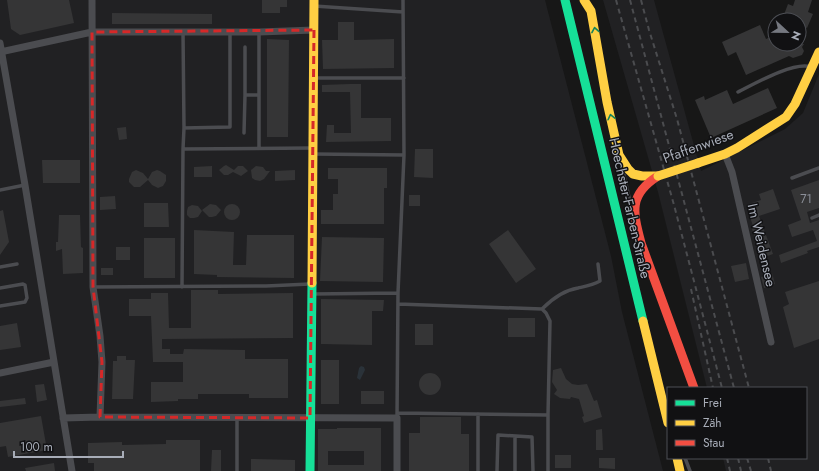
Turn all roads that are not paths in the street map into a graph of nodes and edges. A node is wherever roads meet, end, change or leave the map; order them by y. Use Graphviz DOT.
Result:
graph roads {
  1 [pos="92,0"];
  2 [pos="403,0"];
  3 [pos="565,0"];
  4 [pos="584,0"];
  5 [pos="314,3"];
  6 [pos="403,12"];
  7 [pos="314,30"];
  8 [pos="92,32"];
  9 [pos="183,32"];
  10 [pos="230,32"];
  11 [pos="259,32"];
  12 [pos="0,43"];
  13 [pos="245,47"];
  14 [pos="1,52"];
  15 [pos="819,52"];
  16 [pos="812,67"];
  17 [pos="313,78"];
  18 [pos="404,78"];
  19 [pos="738,92"];
  20 [pos="259,94"];
  21 [pos="245,95"];
  22 [pos="184,128"];
  23 [pos="244,133"];
  24 [pos="259,148"];
  25 [pos="183,149"];
  26 [pos="313,151"];
  27 [pos="619,154"];
  28 [pos="725,154"];
  29 [pos="404,155"];
  30 [pos="819,168"];
  31 [pos="792,178"];
  32 [pos="647,179"];
  33 [pos="25,185"];
  34 [pos="0,190"];
  35 [pos="819,216"];
  36 [pos="812,218"];
  37 [pos="634,219"];
  38 [pos="17,264"];
  39 [pos="598,264"];
  40 [pos="0,268"];
  41 [pos="312,284"];
  42 [pos="93,287"];
  43 [pos="182,287"];
  44 [pos="0,288"];
  45 [pos="311,294"];
  46 [pos="398,294"];
  47 [pos="398,304"];
  48 [pos="0,306"];
  49 [pos="542,309"];
  50 [pos="771,342"];
  51 [pos="54,362"];
  52 [pos="0,373"];
  53 [pos="694,387"];
  54 [pos="666,412"];
  55 [pos="478,414"];
  56 [pos="548,415"];
  57 [pos="398,416"];
  58 [pos="100,417"];
  59 [pos="63,418"];
  60 [pos="237,418"];
  61 [pos="310,418"];
  62 [pos="515,436"];
  63 [pos="677,459"];
  64 [pos="682,459"];
  65 [pos="685,459"];
  66 [pos="679,470"];
  67 [pos="72,471"];
  68 [pos="237,471"];
  69 [pos="310,471"];
  70 [pos="397,471"];
  71 [pos="478,471"];
  72 [pos="497,471"];
  73 [pos="515,471"];
  74 [pos="533,471"];
  75 [pos="548,471"];
  76 [pos="690,471"];
  1 -- 8 [label="street"];
  2 -- 6 [label="lane"];
  3 -- 54 [label="main road, Hoechster-Farben-Straße"];
  27 -- 4 [label="main road, one-way"];
  5 -- 6 [label="lane"];
  5 -- 7 [label="main road"];
  6 -- 18 [label="lane"];
  7 -- 11 [label="street"];
  7 -- 17 [label="main road"];
  8 -- 9 [label="street"];
  8 -- 14 [label="street"];
  8 -- 42 [label="street"];
  9 -- 10 [label="street"];
  9 -- 22 [label="lane"];
  10 -- 11 [label="street"];
  10 -- 22 [label="lane"];
  11 -- 20 [label="lane"];
  12 -- 14 [label="street"];
  13 -- 21 [label="lane"];
  14 -- 33 [label="street"];
  15 -- 16 [label="main road, Pfaffenwiese"];
  16 -- 19 [label="lane"];
  16 -- 28 [label="main road, Pfaffenwiese"];
  17 -- 18 [label="lane"];
  17 -- 26 [label="main road"];
  18 -- 29 [label="lane"];
  20 -- 21 [label="lane"];
  20 -- 24 [label="lane"];
  21 -- 23 [label="lane"];
  22 -- 25 [label="lane"];
  24 -- 25 [label="lane"];
  24 -- 26 [label="lane"];
  25 -- 43 [label="lane"];
  26 -- 29 [label="lane"];
  26 -- 41 [label="main road"];
  27 -- 32 [label="main road"];
  27 -- 37 [label="lane"];
  28 -- 32 [label="main road, Pfaffenwiese, bridge"];
  28 -- 50 [label="street, Im Weidensee"];
  29 -- 46 [label="lane"];
  30 -- 31 [label="lane"];
  32 -- 37 [label="main road"];
  33 -- 34 [label="lane"];
  33 -- 51 [label="street"];
  35 -- 36 [label="lane"];
  37 -- 53 [label="main road"];
  38 -- 40 [label="lane"];
  39 -- 49 [label="lane"];
  41 -- 43 [label="lane"];
  41 -- 45 [label="main road"];
  42 -- 43 [label="lane"];
  42 -- 58 [label="street"];
  44 -- 48 [label="lane"];
  45 -- 46 [label="lane"];
  45 -- 61 [label="main road"];
  46 -- 47 [label="lane"];
  47 -- 49 [label="lane"];
  47 -- 57 [label="lane"];
  49 -- 56 [label="lane"];
  51 -- 52 [label="street"];
  51 -- 59 [label="street"];
  55 -- 56 [label="lane"];
  55 -- 57 [label="lane"];
  55 -- 71 [label="lane"];
  56 -- 75 [label="lane"];
  57 -- 61 [label="street"];
  57 -- 70 [label="street"];
  58 -- 59 [label="street"];
  58 -- 60 [label="street"];
  59 -- 67 [label="street"];
  60 -- 61 [label="street"];
  60 -- 68 [label="lane"];
  61 -- 69 [label="main road"];
  62 -- 72 [label="lane"];
  62 -- 73 [label="lane"];
  62 -- 74 [label="lane"];
  63 -- 66 [label="main road"];
  64 -- 66 [label="main road"];
  65 -- 76 [label="lane"];
}
